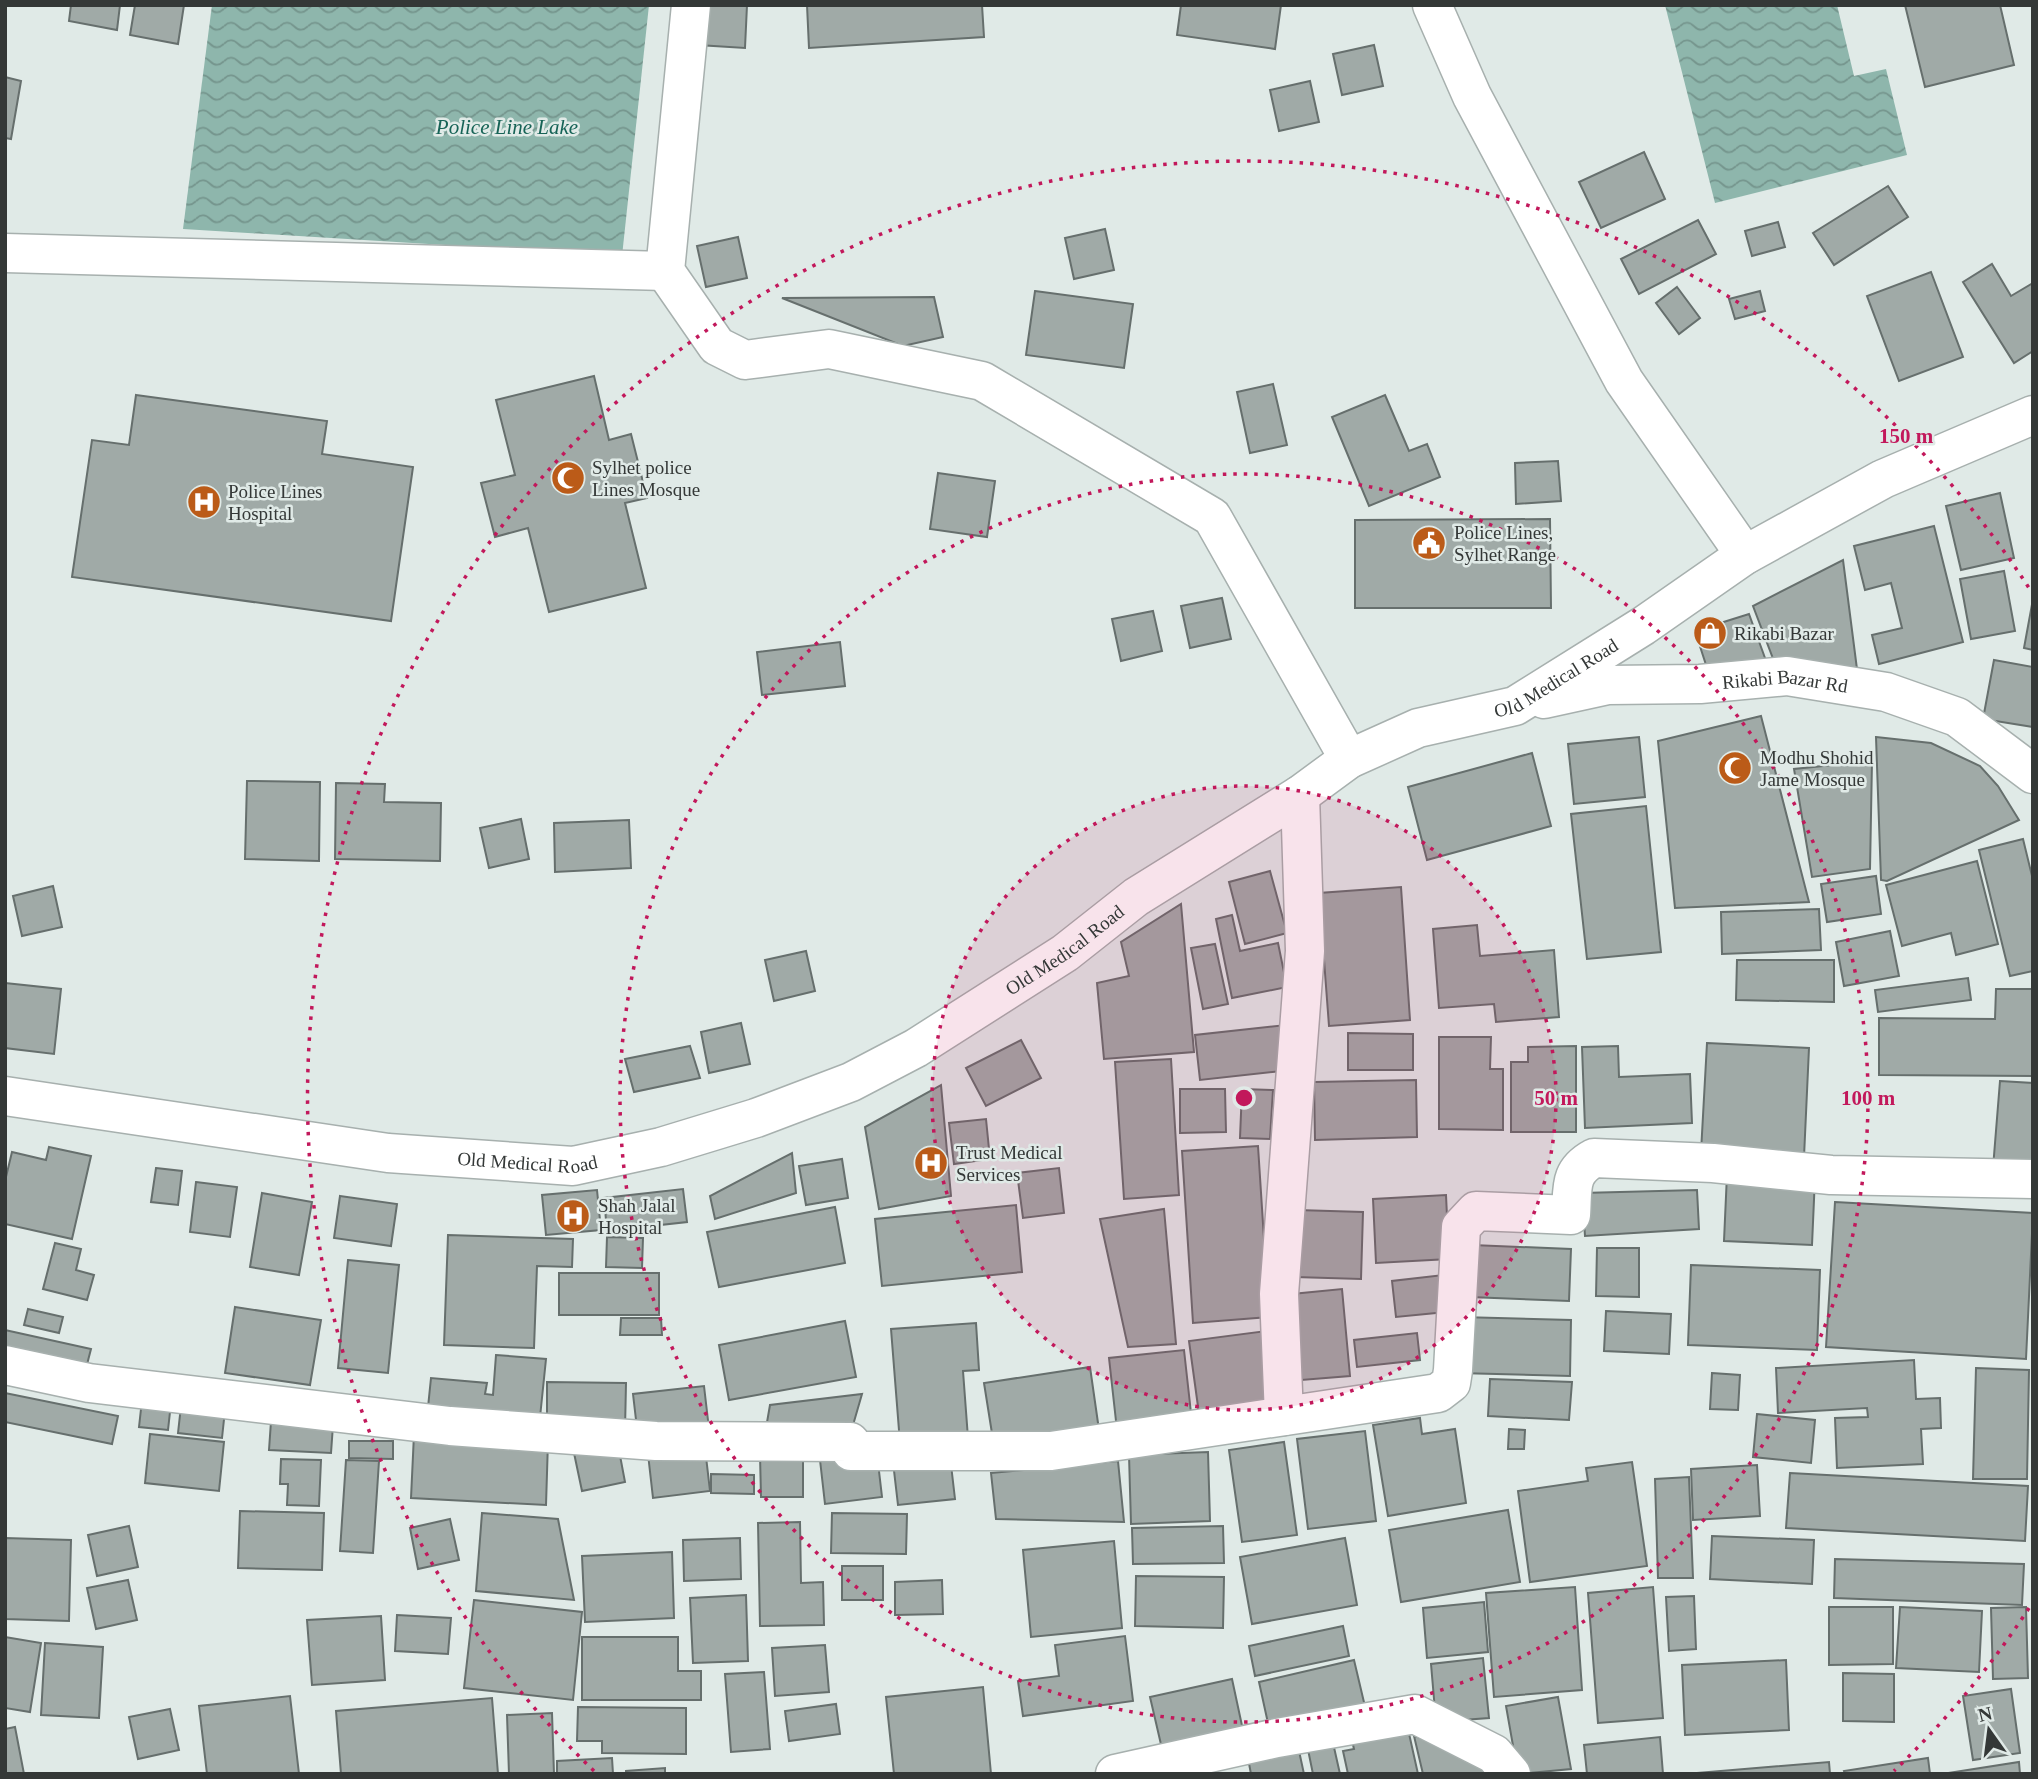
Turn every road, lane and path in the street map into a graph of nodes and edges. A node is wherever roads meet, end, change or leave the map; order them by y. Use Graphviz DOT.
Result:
graph roads {
  1 [pos="691,5"];
  2 [pos="1432,5"];
  3 [pos="5,253"];
  4 [pos="665,271"];
  5 [pos="2033,415"];
  6 [pos="1745,555"];
  7 [pos="1515,706"];
  8 [pos="1349,759"];
  9 [pos="2033,774"];
  10 [pos="1300,795"];
  11 [pos="7,1101"];
  12 [pos="2033,1179"];
  13 [pos="5,1365"];
  14 [pos="1284,1416"];
  15 [pos="1115,1774"];
  16 [pos="1511,1774"];
  1 -- 4 [label="street"];
  2 -- 6 [label="street"];
  3 -- 4 [label="street"];
  4 -- 8 [label="street"];
  5 -- 6 [label="street, Old Medical Road"];
  6 -- 7 [label="street, Old Medical Road"];
  7 -- 8 [label="street, Old Medical Road"];
  7 -- 9 [label="street, Rikabi Bazar Rd"];
  8 -- 10 [label="street, Old Medical Road"];
  10 -- 11 [label="street, Old Medical Road"];
  10 -- 14 [label="street"];
  12 -- 14 [label="street"];
  13 -- 14 [label="street"];
  15 -- 16 [label="street"];
}
